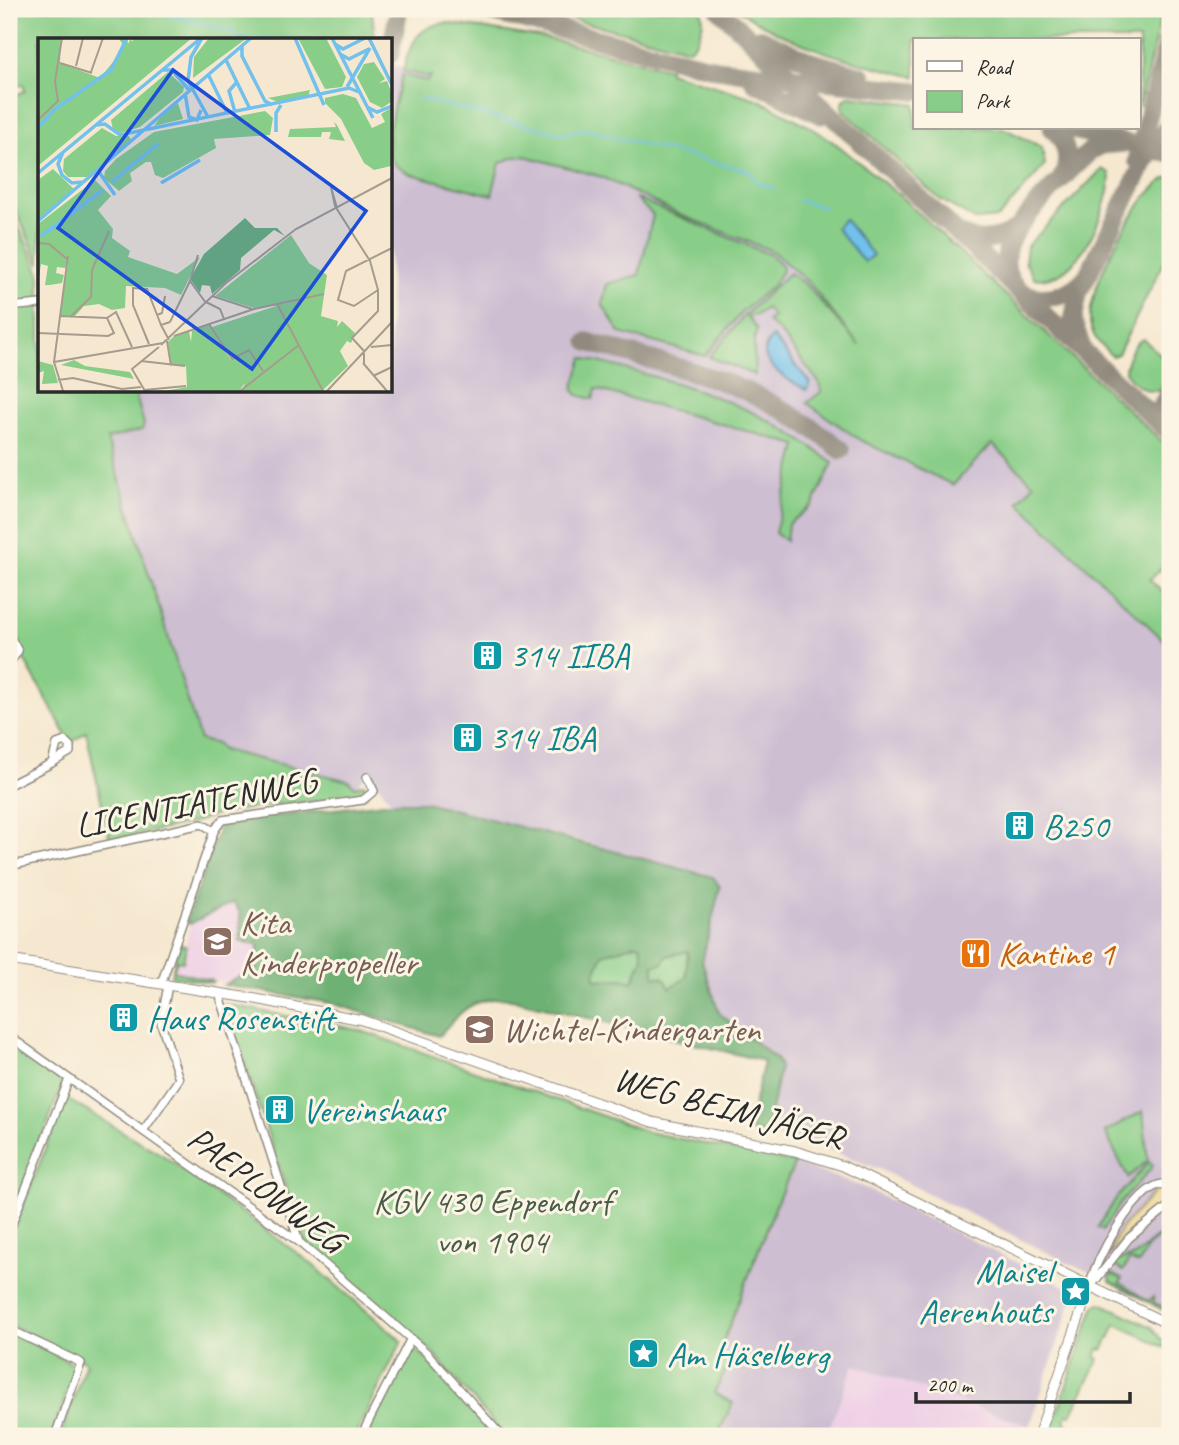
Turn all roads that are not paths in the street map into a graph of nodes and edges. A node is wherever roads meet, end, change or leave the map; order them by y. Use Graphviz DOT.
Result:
graph roads {
  1 [pos="38,304"];
  2 [pos="9,307"];
  3 [pos="9,635"];
  4 [pos="9,664"];
  5 [pos="52,763"];
  6 [pos="367,777"];
  7 [pos="9,785"];
  8 [pos="214,831"];
  9 [pos="9,866"];
  10 [pos="9,960"];
  11 [pos="164,984"];
  12 [pos="219,993"];
  13 [pos="9,1036"];
  14 [pos="69,1079"];
  15 [pos="143,1131"];
  16 [pos="1170,1177"];
  17 [pos="1170,1187"];
  18 [pos="1170,1205"];
  19 [pos="9,1231"];
  20 [pos="299,1242"];
  21 [pos="1090,1286"];
  22 [pos="1170,1325"];
  23 [pos="9,1329"];
  24 [pos="411,1338"];
  25 [pos="55,1436"];
  26 [pos="361,1436"];
  27 [pos="502,1436"];
  28 [pos="1038,1436"];
  1 -- 2 [label="street"];
  3 -- 4 [label="street"];
  5 -- 7 [label="street"];
  6 -- 8 [label="street, LICENTIATENWEG"];
  8 -- 9 [label="street, LICENTIATENWEG"];
  8 -- 11 [label="street"];
  10 -- 11 [label="street, WEG BEIM JÄGER"];
  11 -- 12 [label="street, WEG BEIM JÄGER"];
  11 -- 15 [label="street"];
  12 -- 20 [label="street"];
  12 -- 21 [label="street, WEG BEIM JÄGER"];
  13 -- 14 [label="street, PAEPLOWWEG"];
  14 -- 15 [label="street, PAEPLOWWEG"];
  14 -- 19 [label="street"];
  15 -- 20 [label="street, PAEPLOWWEG"];
  16 -- 17 [label="street"];
  17 -- 21 [label="street"];
  18 -- 21 [label="street"];
  20 -- 24 [label="street, PAEPLOWWEG"];
  21 -- 22 [label="street, WEG BEIM JÄGER"];
  21 -- 28 [label="street"];
  23 -- 25 [label="street"];
  24 -- 26 [label="street"];
  24 -- 27 [label="street, PAEPLOWWEG"];
}
